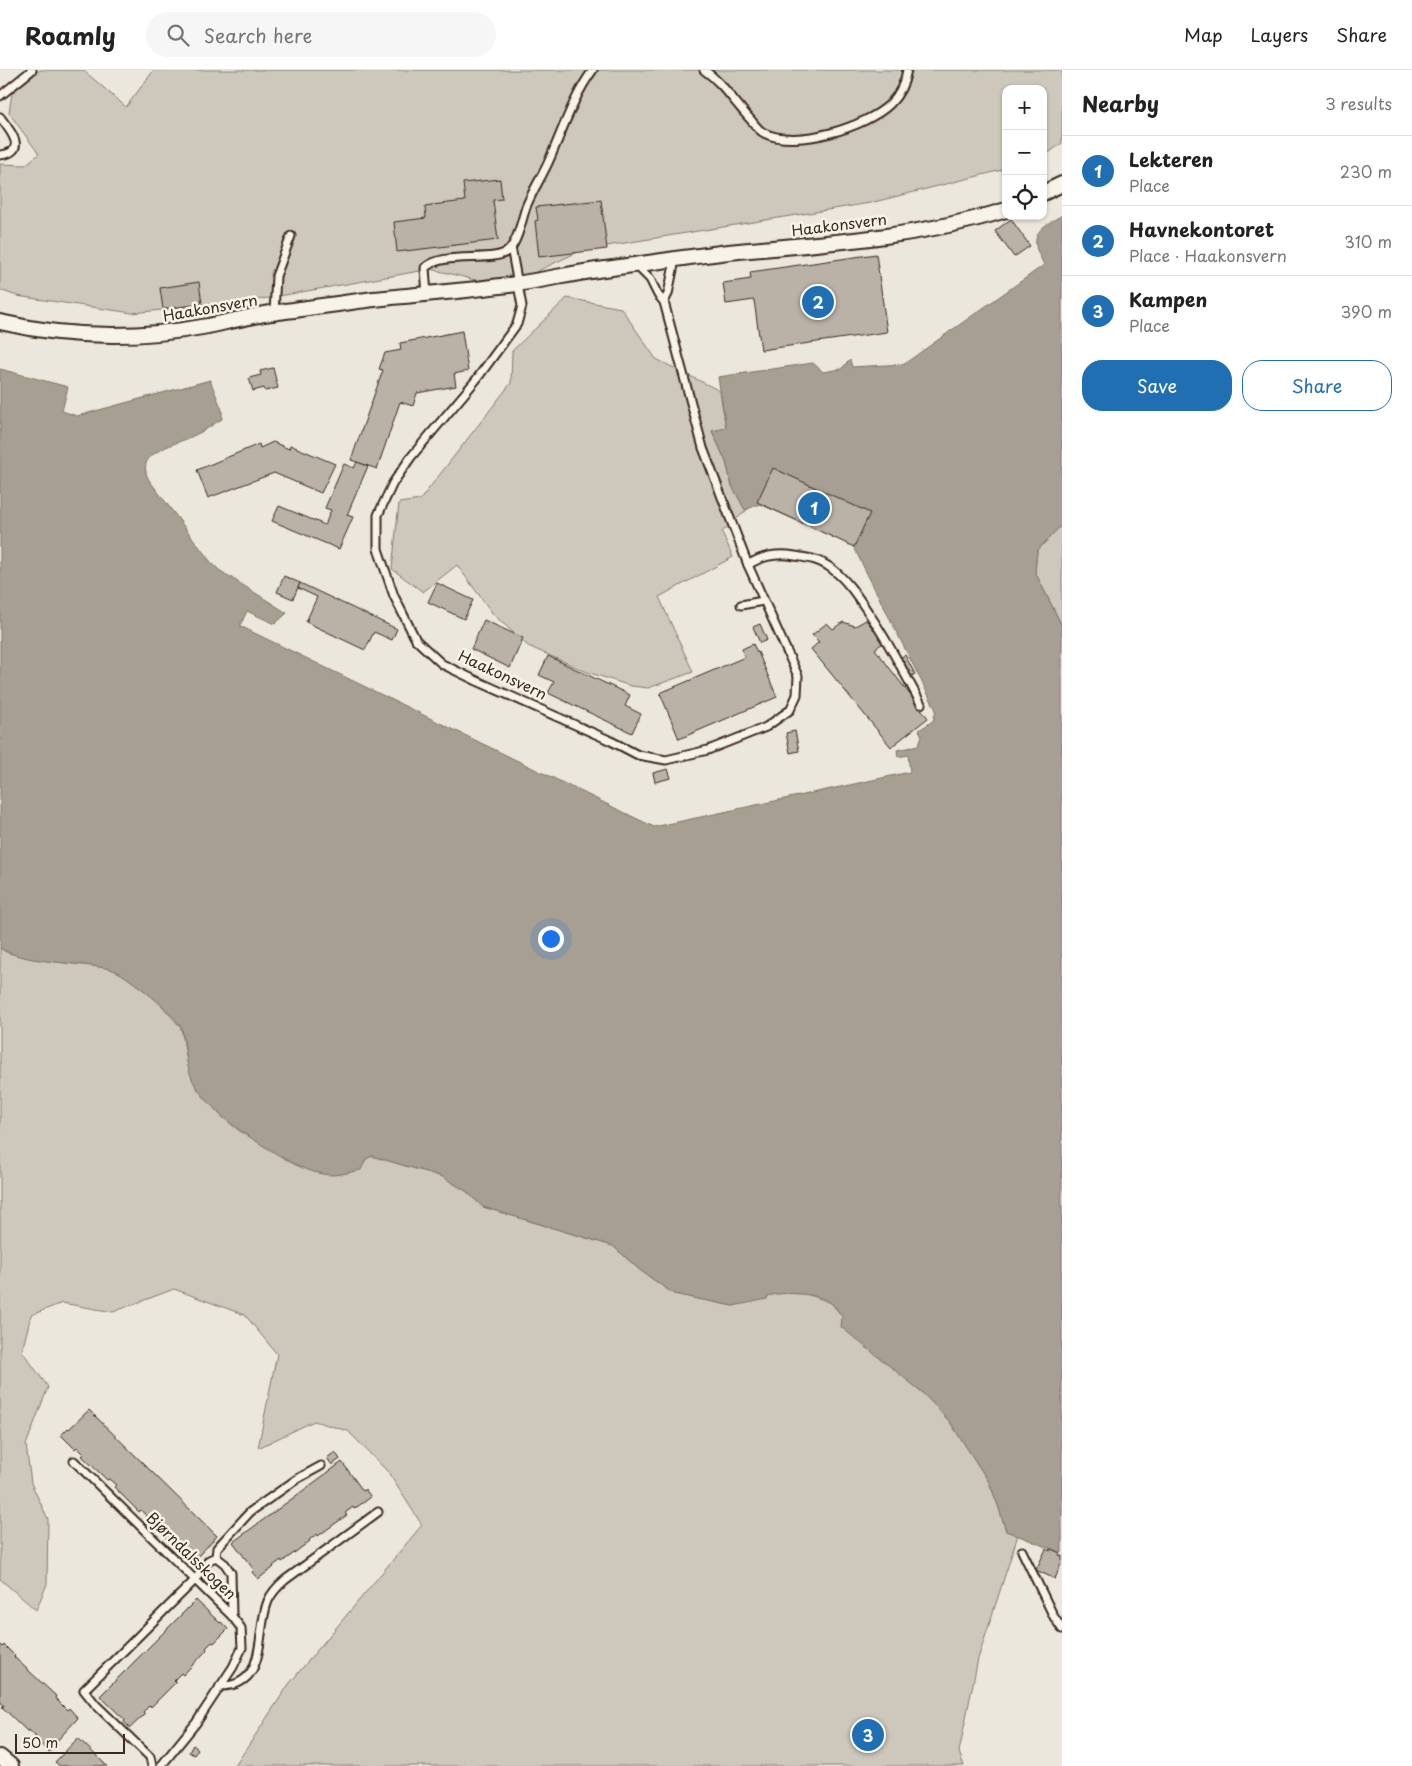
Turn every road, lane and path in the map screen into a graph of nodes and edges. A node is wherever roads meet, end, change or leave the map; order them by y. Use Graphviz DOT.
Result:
graph roads {
  1 [pos="32,70"];
  2 [pos="593,70"];
  3 [pos="704,70"];
  4 [pos="907,70"];
  5 [pos="0,96"];
  6 [pos="0,117"];
  7 [pos="0,155"];
  8 [pos="1062,184"];
  9 [pos="1047,191"];
  10 [pos="1002,211"];
  11 [pos="291,236"];
  12 [pos="511,247"];
  13 [pos="675,260"];
  14 [pos="636,265"];
  15 [pos="518,284"];
  16 [pos="427,295"];
  17 [pos="664,302"];
  18 [pos="274,313"];
  19 [pos="0,322"];
  20 [pos="748,565"];
  21 [pos="763,601"];
  22 [pos="741,605"];
  23 [pos="921,704"];
  24 [pos="74,1461"];
  25 [pos="321,1466"];
  26 [pos="378,1512"];
  27 [pos="1022,1551"];
  28 [pos="216,1557"];
  29 [pos="195,1580"];
  30 [pos="232,1616"];
  31 [pos="1062,1629"];
  32 [pos="220,1686"];
  33 [pos="152,1766"];
  34 [pos="161,1766"];
  1 -- 5 [label="lane"];
  2 -- 12 [label="lane"];
  3 -- 4 [label="lane"];
  6 -- 7 [label="lane"];
  8 -- 9 [label="street"];
  10 -- 13 [label="street, Haakonsvern"];
  11 -- 18 [label="lane"];
  12 -- 15 [label="lane, Haakonsvern"];
  12 -- 16 [label="lane"];
  13 -- 14 [label="street, Haakonsvern"];
  13 -- 17 [label="lane"];
  14 -- 15 [label="street, Haakonsvern"];
  14 -- 17 [label="lane, Haakonsvern"];
  15 -- 16 [label="street, Haakonsvern"];
  15 -- 21 [label="lane, Haakonsvern"];
  16 -- 18 [label="street, Haakonsvern"];
  17 -- 20 [label="lane, Haakonsvern"];
  18 -- 19 [label="street, Haakonsvern"];
  20 -- 21 [label="lane, Haakonsvern"];
  20 -- 23 [label="lane"];
  21 -- 22 [label="lane"];
  24 -- 29 [label="lane, Bjørndalsskogen"];
  25 -- 28 [label="lane"];
  26 -- 32 [label="lane"];
  27 -- 31 [label="lane"];
  28 -- 29 [label="lane"];
  28 -- 30 [label="lane"];
  29 -- 30 [label="lane, Bjørndalsskogen"];
  29 -- 33 [label="lane"];
  30 -- 32 [label="lane, Bjørndalsskogen"];
  32 -- 34 [label="lane, Bjørndalsskogen"];
}
